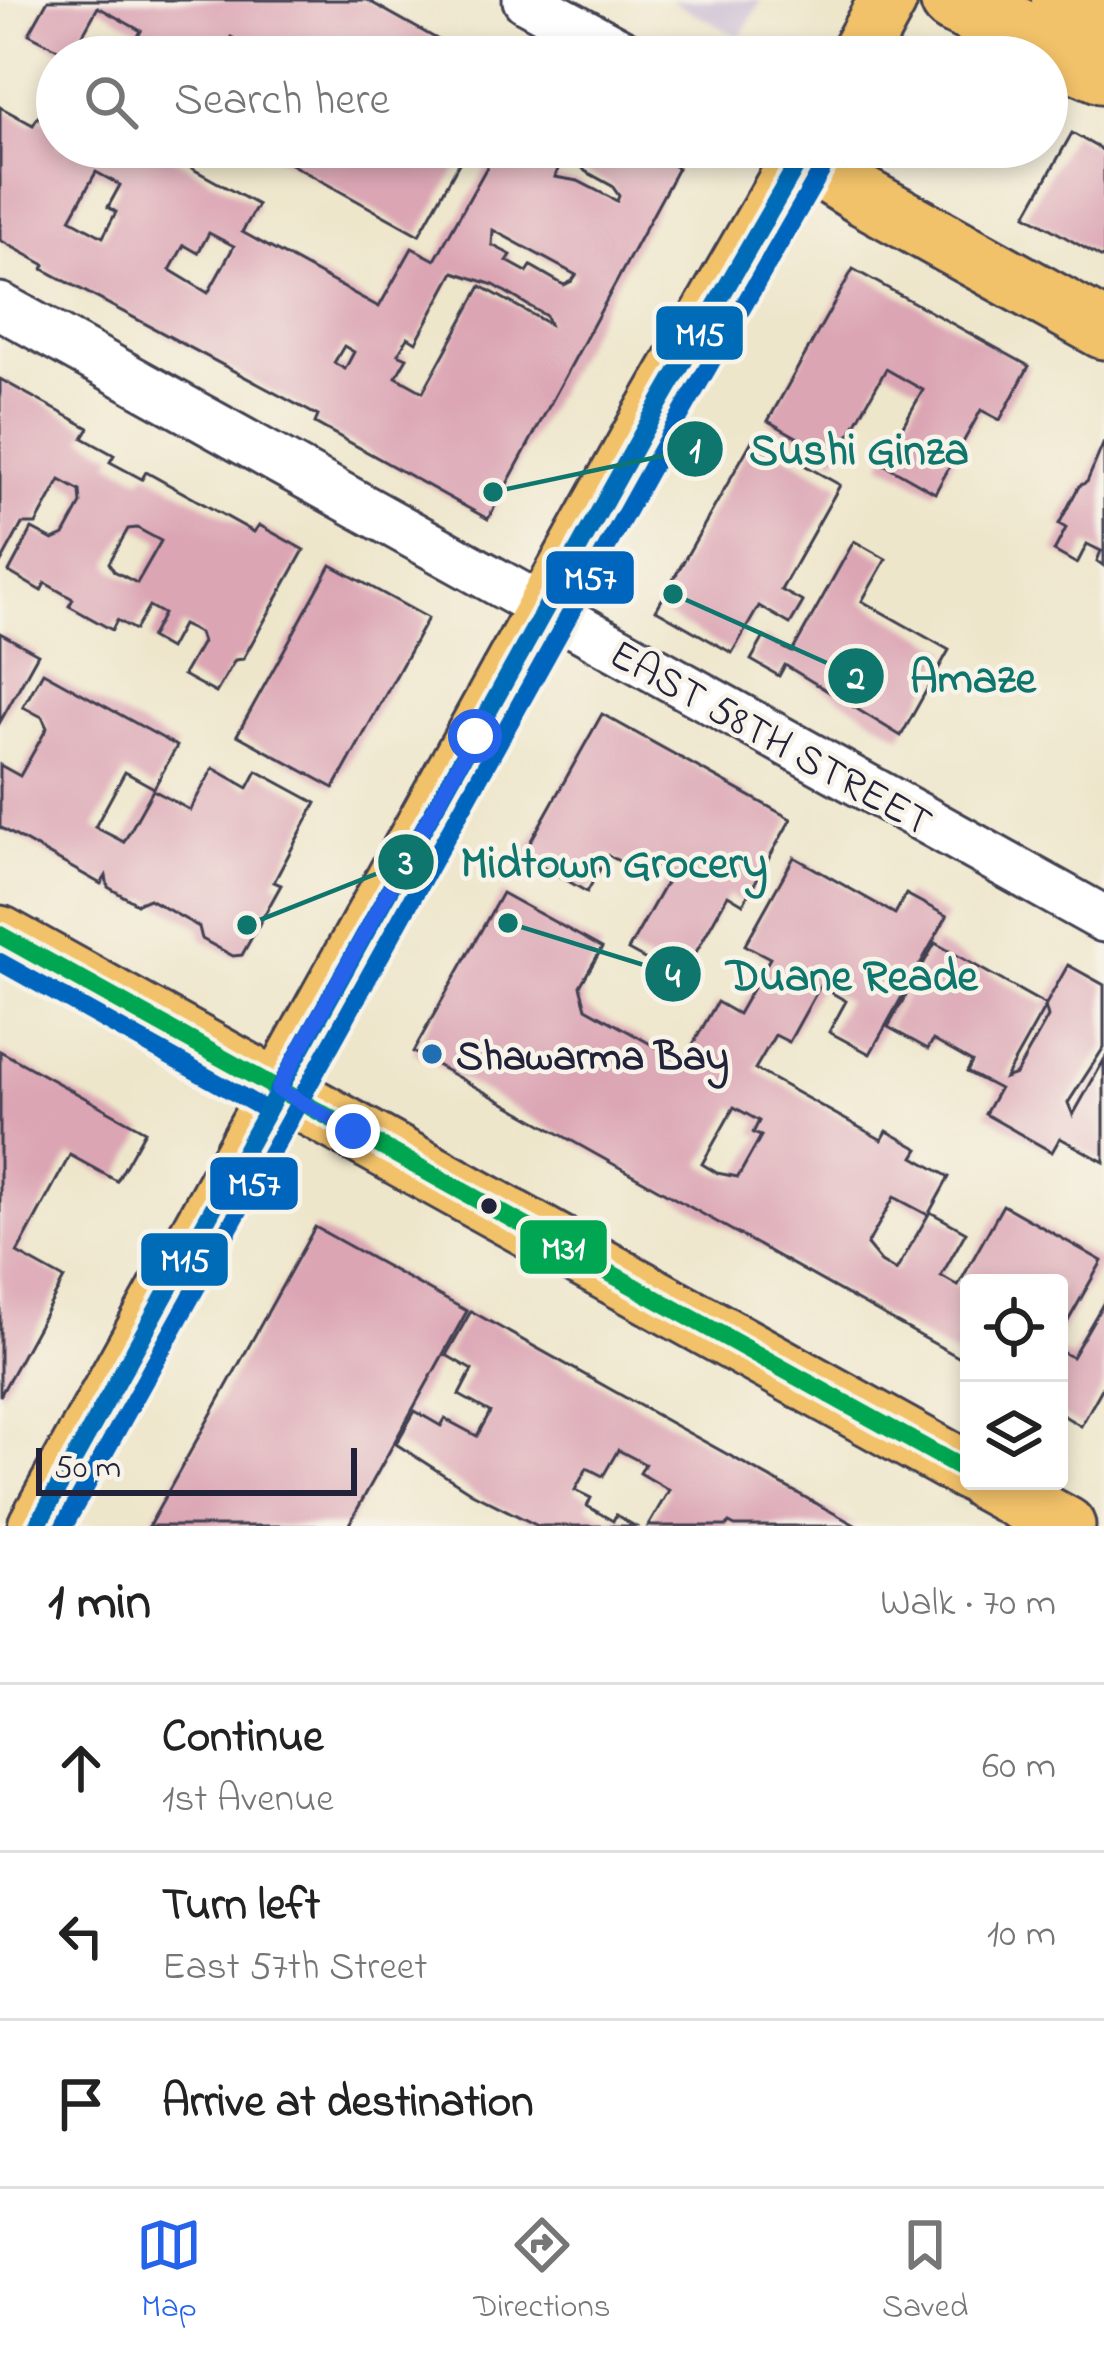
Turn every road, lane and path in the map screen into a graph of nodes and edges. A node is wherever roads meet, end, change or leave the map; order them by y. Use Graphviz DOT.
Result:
graph roads {
  1 [pos="888,0"];
  2 [pos="954,0"];
  3 [pos="1002,0"];
  4 [pos="1065,0"];
  5 [pos="540,3"];
  6 [pos="1104,23"];
  7 [pos="595,36"];
  8 [pos="868,36"];
  9 [pos="1026,36"];
  10 [pos="1058,36"];
  11 [pos="1068,42"];
  12 [pos="1068,53"];
  13 [pos="1104,65"];
  14 [pos="788,168"];
  15 [pos="824,168"];
  16 [pos="0,307"];
  17 [pos="1104,330"];
  18 [pos="545,610"];
  19 [pos="1104,919"];
  20 [pos="0,935"];
  21 [pos="278,1089"];
  22 [pos="960,1467"];
  23 [pos="1000,1490"];
  24 [pos="37,1526"];
  25 [pos="1066,1526"];
  1 -- 8 [label="main road"];
  2 -- 9 [label="highway"];
  3 -- 10 [label="street"];
  4 -- 6 [label="highway"];
  5 -- 7 [label="street"];
  11 -- 13 [label="street"];
  12 -- 13 [label="highway"];
  14 -- 18 [label="main road"];
  15 -- 17 [label="main road"];
  16 -- 18 [label="street, EAST 58TH STREET"];
  18 -- 19 [label="street, EAST 58TH STREET"];
  18 -- 21 [label="main road"];
  20 -- 21 [label="main road"];
  21 -- 22 [label="main road"];
  21 -- 24 [label="main road"];
  23 -- 25 [label="main road"];
}
